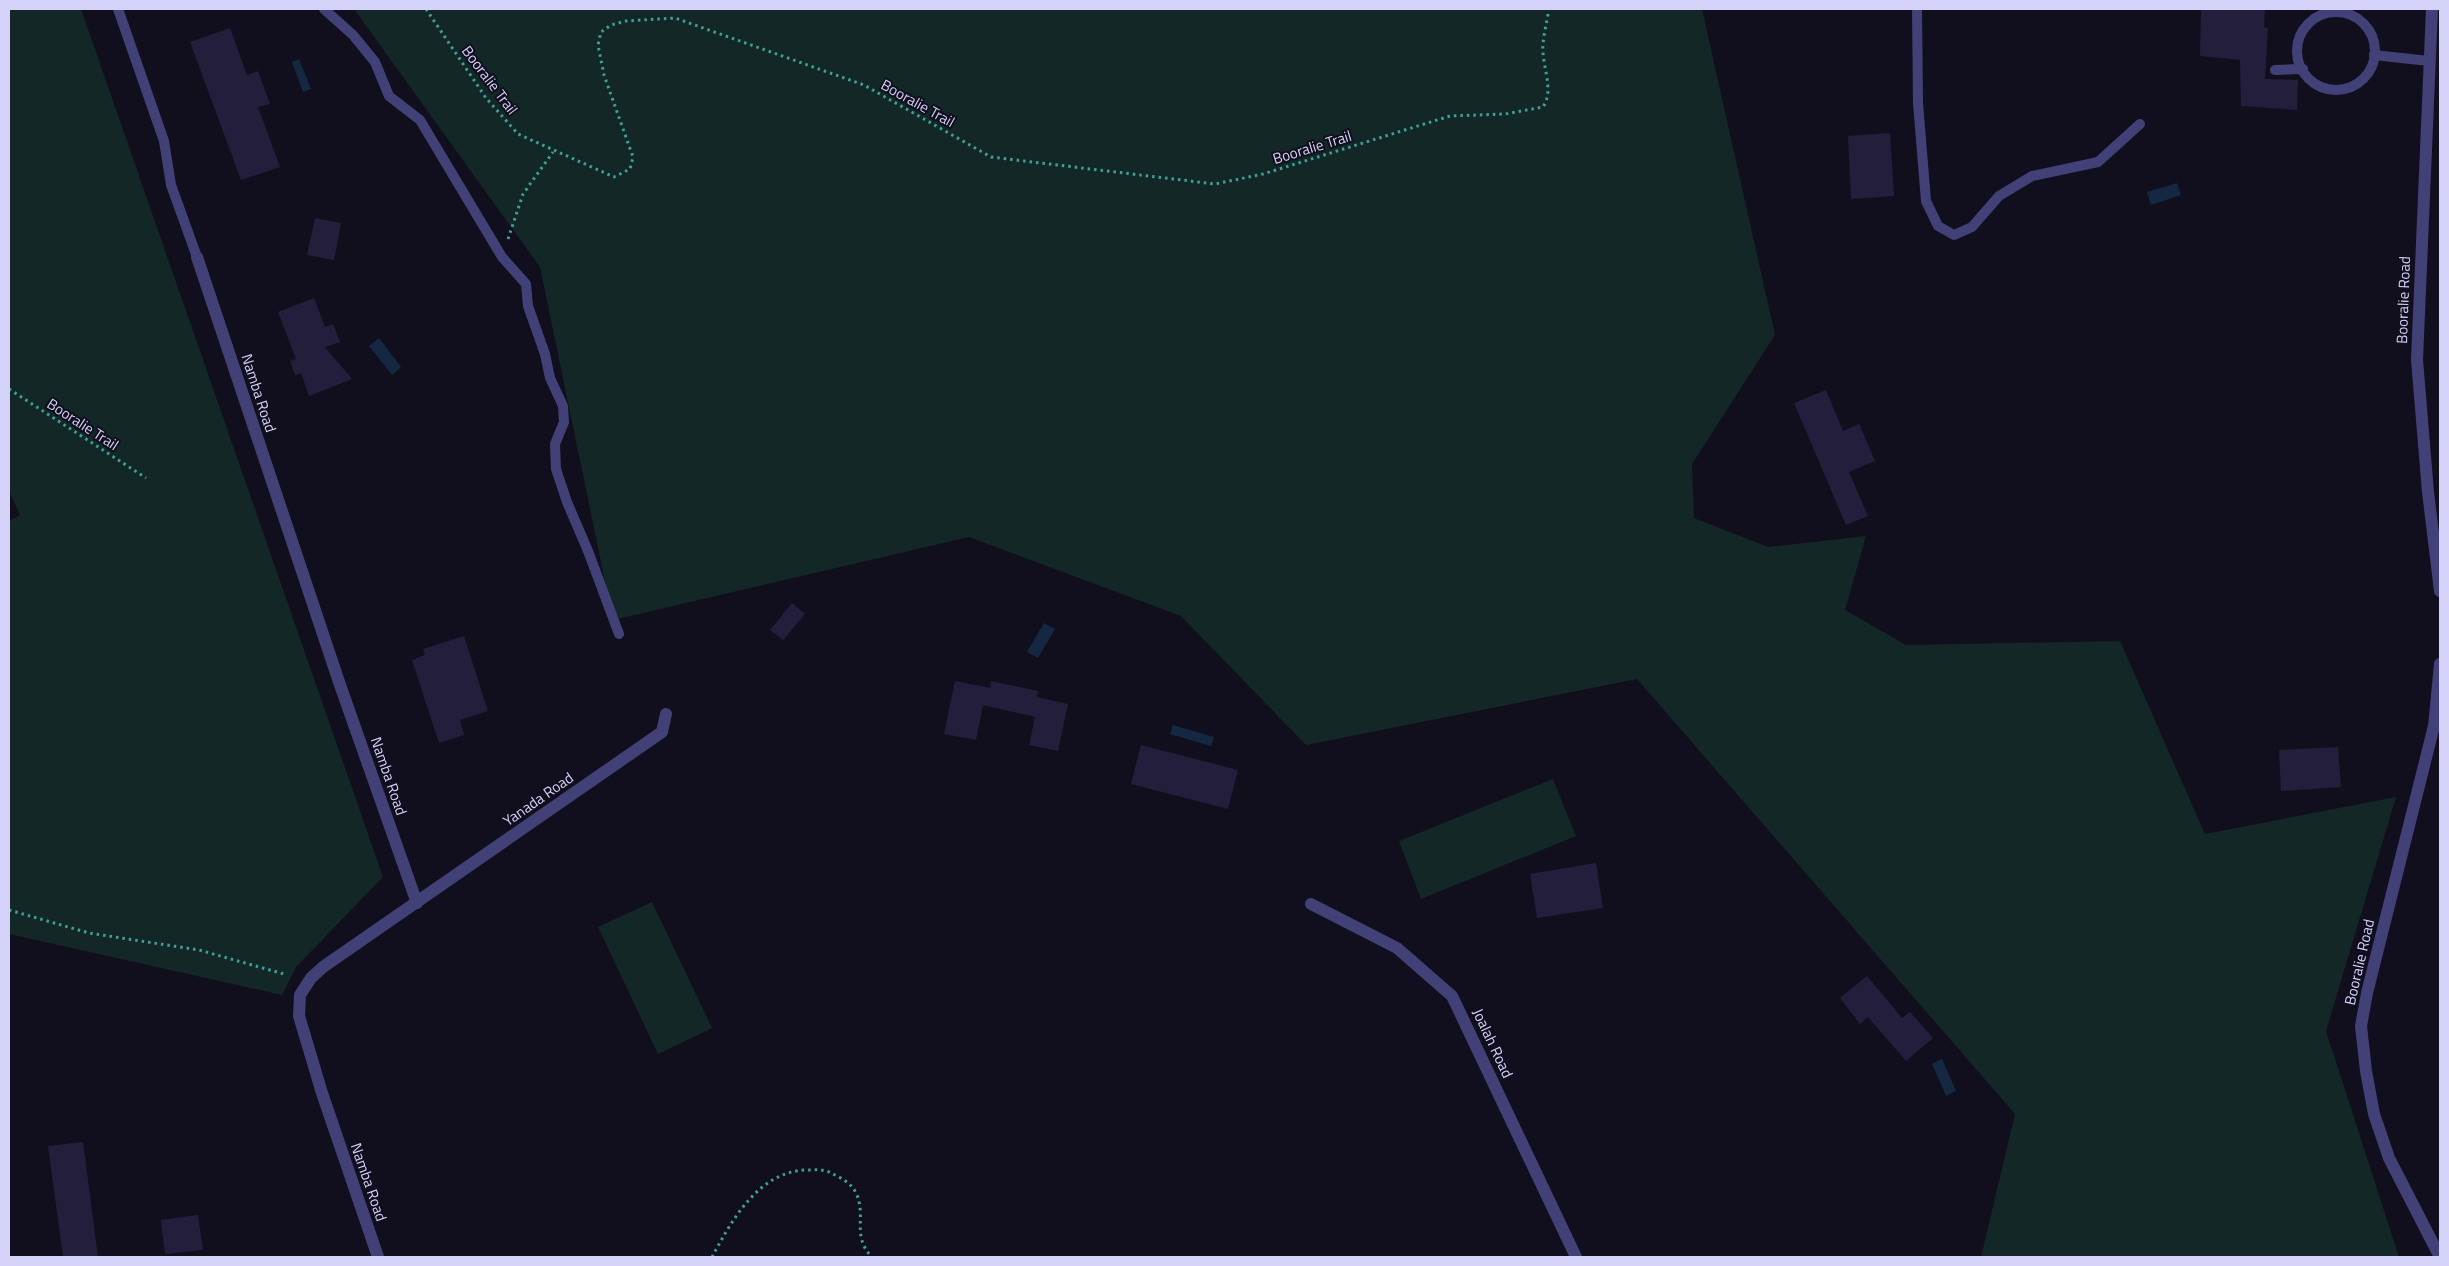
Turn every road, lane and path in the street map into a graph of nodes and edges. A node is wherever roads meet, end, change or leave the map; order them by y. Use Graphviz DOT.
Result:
graph roads {
  1 [pos="118,9"];
  2 [pos="324,9"];
  3 [pos="426,9"];
  4 [pos="1549,9"];
  5 [pos="1917,9"];
  6 [pos="2432,9"];
  7 [pos="2374,55"];
  8 [pos="2429,61"];
  9 [pos="2275,70"];
  10 [pos="2303,70"];
  11 [pos="2140,124"];
  12 [pos="553,152"];
  13 [pos="197,257"];
  14 [pos="502,257"];
  15 [pos="9,390"];
  16 [pos="146,478"];
  17 [pos="2440,591"];
  18 [pos="620,634"];
  19 [pos="2440,664"];
  20 [pos="2438,711"];
  21 [pos="666,714"];
  22 [pos="417,904"];
  23 [pos="1311,904"];
  24 [pos="9,910"];
  25 [pos="284,974"];
  26 [pos="378,1257"];
  27 [pos="712,1257"];
  28 [pos="872,1257"];
  29 [pos="1576,1257"];
  30 [pos="2440,1257"];
  1 -- 13 [label="lane"];
  2 -- 14 [label="lane"];
  3 -- 12 [label="path, Booralie Trail"];
  4 -- 12 [label="path, Booralie Trail"];
  5 -- 11 [label="lane"];
  6 -- 8 [label="street, Booralie Road"];
  7 -- 8 [label="lane"];
  7 -- 10 [label="lane"];
  7 -- 10 [label="lane"];
  8 -- 17 [label="street, Booralie Road"];
  9 -- 10 [label="lane"];
  12 -- 14 [label="path"];
  13 -- 22 [label="street, Namba Road"];
  14 -- 18 [label="lane"];
  15 -- 16 [label="path, Booralie Trail"];
  19 -- 20 [label="street, Booralie Road"];
  20 -- 30 [label="street, Booralie Road"];
  21 -- 22 [label="street, Yanada Road"];
  22 -- 26 [label="street, Namba Road"];
  23 -- 29 [label="street, Joalah Road"];
  24 -- 25 [label="path"];
  27 -- 28 [label="path"];
}
